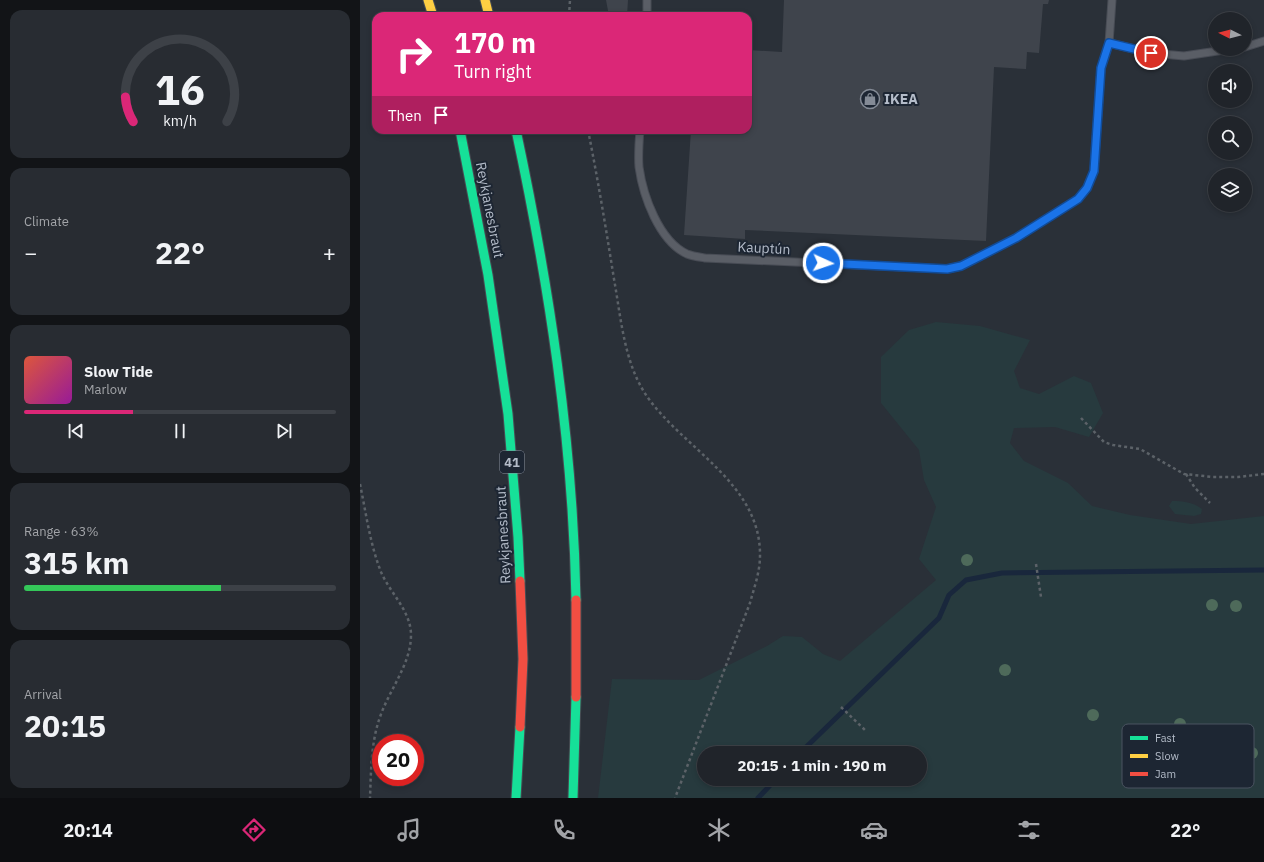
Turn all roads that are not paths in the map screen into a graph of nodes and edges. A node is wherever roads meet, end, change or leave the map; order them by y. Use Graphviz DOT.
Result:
graph roads {
  1 [pos="428,0"];
  2 [pos="485,0"];
  3 [pos="648,0"];
  4 [pos="1112,0"];
  5 [pos="432,12"];
  6 [pos="488,12"];
  7 [pos="647,12"];
  8 [pos="1264,41"];
  9 [pos="1109,43"];
  10 [pos="1252,45"];
  11 [pos="1208,52"];
  12 [pos="461,134"];
  13 [pos="517,134"];
  14 [pos="640,134"];
  15 [pos="516,798"];
  16 [pos="573,798"];
  1 -- 5 [label="highway"];
  2 -- 6 [label="highway"];
  3 -- 7 [label="lane"];
  4 -- 9 [label="lane, Kauptún"];
  8 -- 10 [label="lane"];
  9 -- 11 [label="lane"];
  9 -- 14 [label="lane, Kauptún"];
  12 -- 15 [label="highway, Reykjanesbraut / 41"];
  13 -- 16 [label="highway"];
}
